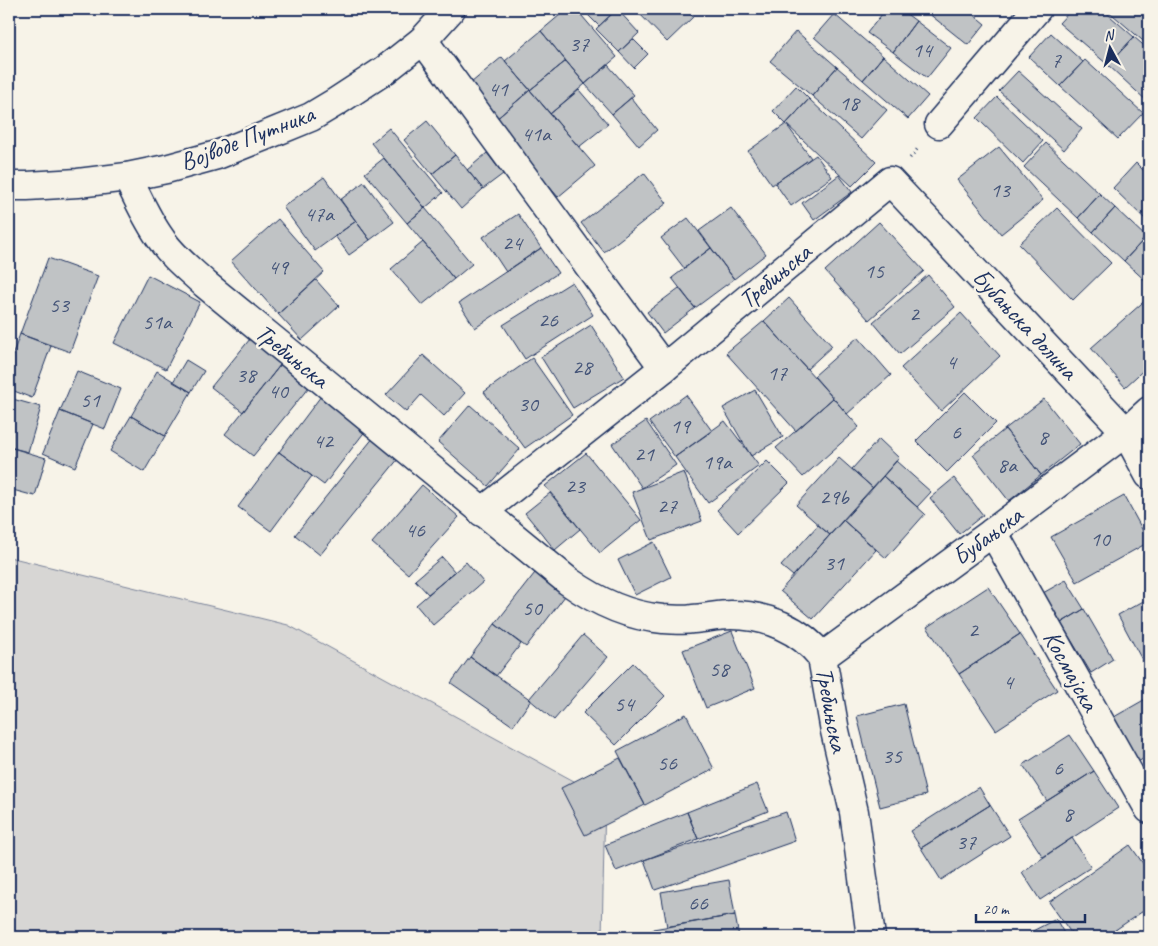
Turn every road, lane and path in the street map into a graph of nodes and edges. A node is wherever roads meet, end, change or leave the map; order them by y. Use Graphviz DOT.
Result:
graph roads {
  1 [pos="450,9"];
  2 [pos="1038,9"];
  3 [pos="422,40"];
  4 [pos="939,124"];
  5 [pos="127,177"];
  6 [pos="890,181"];
  7 [pos="9,186"];
  8 [pos="664,368"];
  9 [pos="1149,411"];
  10 [pos="1126,432"];
  11 [pos="1149,475"];
  12 [pos="482,512"];
  13 [pos="993,532"];
  14 [pos="822,656"];
  15 [pos="1149,809"];
  16 [pos="871,937"];
  1 -- 3 [label="street, Војводе Путника"];
  2 -- 4 [label="street"];
  3 -- 5 [label="street, Војводе Путника"];
  3 -- 8 [label="street"];
  4 -- 6 [label="path"];
  5 -- 7 [label="street, Војводе Путника"];
  5 -- 12 [label="street, Требињска"];
  6 -- 8 [label="street, Требињска"];
  6 -- 10 [label="street, Бубањска долина"];
  8 -- 12 [label="street, Требињска"];
  9 -- 10 [label="street, Бубањска"];
  10 -- 11 [label="street, Бубањска долина"];
  10 -- 13 [label="street, Бубањска"];
  12 -- 14 [label="street, Требињска"];
  13 -- 14 [label="street, Бубањска"];
  13 -- 15 [label="street, Космајска"];
  14 -- 16 [label="street, Требињска"];
}
